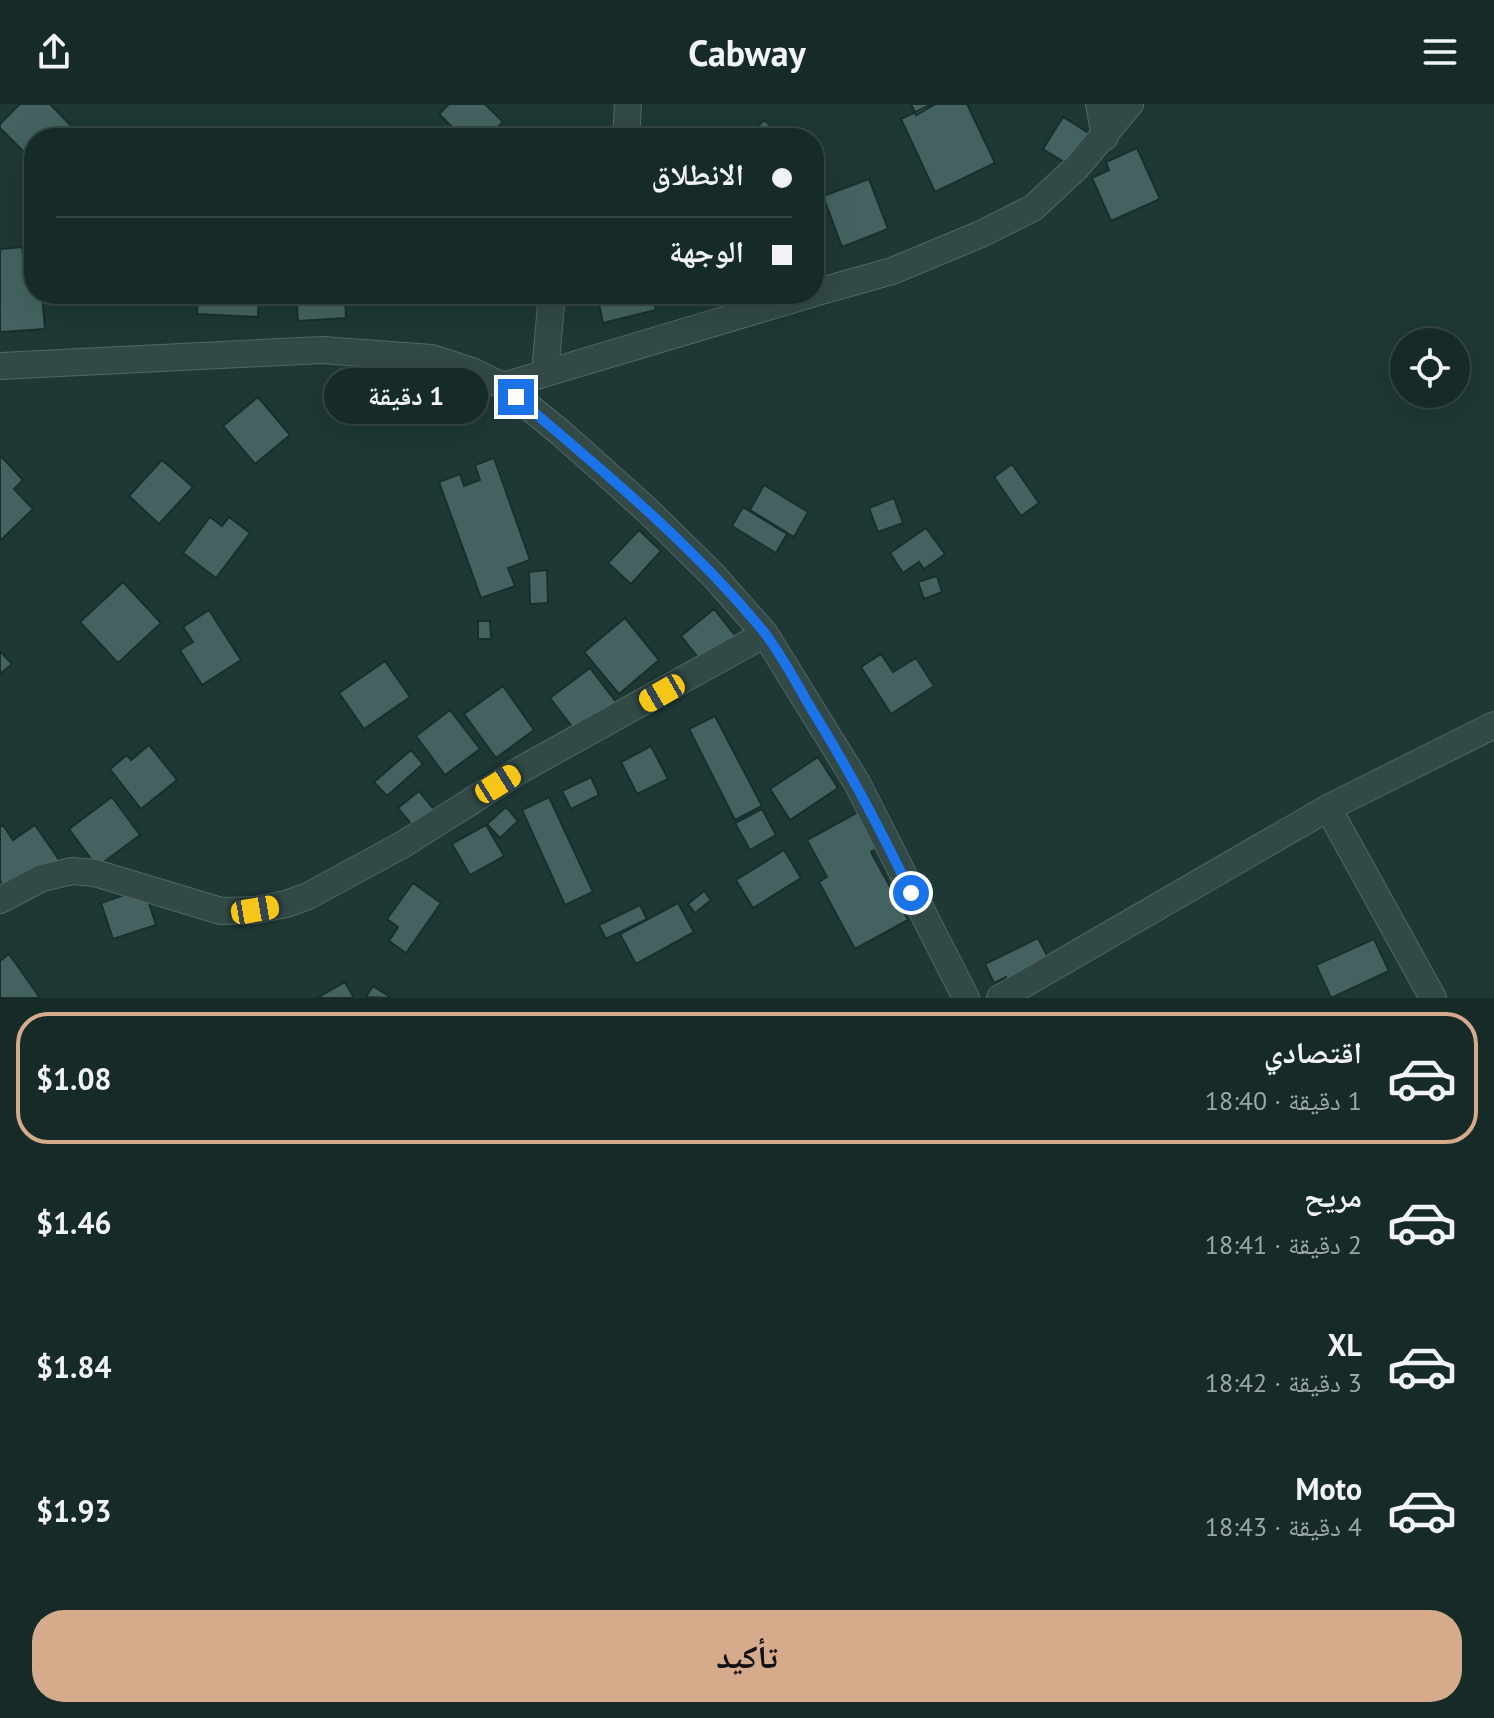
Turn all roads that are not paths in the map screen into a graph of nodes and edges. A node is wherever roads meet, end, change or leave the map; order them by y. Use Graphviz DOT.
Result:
graph roads {
  1 [pos="628,104"];
  2 [pos="1099,104"];
  3 [pos="1130,104"];
  4 [pos="627,128"];
  5 [pos="1105,137"];
  6 [pos="824,291"];
  7 [pos="551,304"];
  8 [pos="779,304"];
  9 [pos="0,366"];
  10 [pos="545,372"];
  11 [pos="503,386"];
  12 [pos="765,634"];
  13 [pos="1494,725"];
  14 [pos="1328,808"];
  15 [pos="0,900"];
  16 [pos="966,998"];
  17 [pos="1000,998"];
  18 [pos="1433,998"];
  1 -- 4 [label="street"];
  2 -- 5 [label="street"];
  3 -- 5 [label="street"];
  5 -- 6 [label="street"];
  7 -- 10 [label="street"];
  8 -- 10 [label="street"];
  9 -- 11 [label="street"];
  10 -- 11 [label="street"];
  11 -- 12 [label="street"];
  12 -- 15 [label="street"];
  12 -- 16 [label="street"];
  13 -- 14 [label="street"];
  14 -- 17 [label="street"];
  14 -- 18 [label="street"];
}
